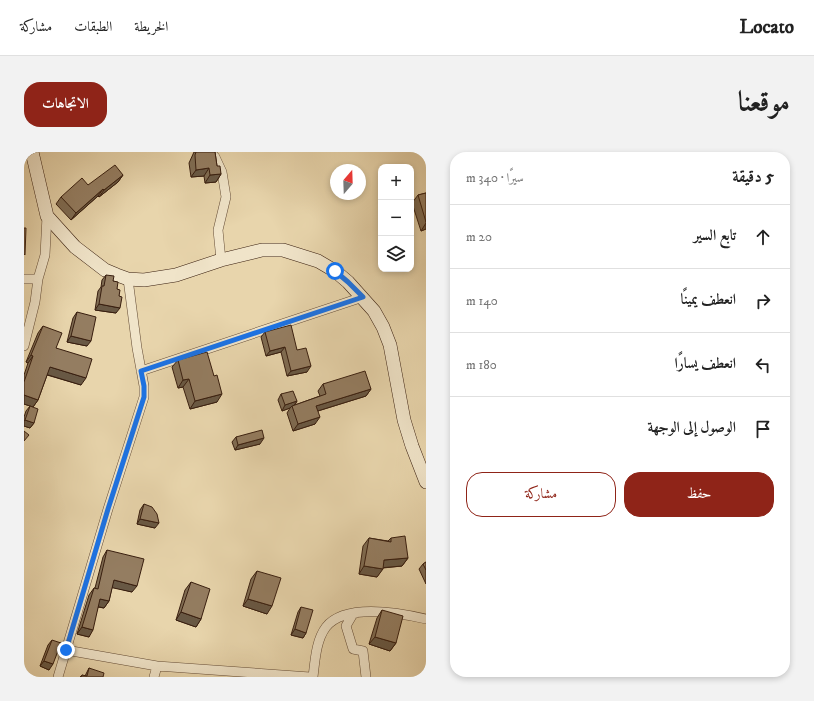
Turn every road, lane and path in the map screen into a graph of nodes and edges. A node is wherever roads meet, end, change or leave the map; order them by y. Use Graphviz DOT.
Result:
graph roads {
  1 [pos="32,152"];
  2 [pos="210,152"];
  3 [pos="47,216"];
  4 [pos="221,260"];
  5 [pos="24,279"];
  6 [pos="38,279"];
  7 [pos="128,279"];
  8 [pos="363,297"];
  9 [pos="24,346"];
  10 [pos="141,371"];
  11 [pos="426,482"];
  12 [pos="376,611"];
  13 [pos="426,619"];
  14 [pos="66,650"];
  15 [pos="157,666"];
  16 [pos="58,677"];
  17 [pos="154,677"];
  18 [pos="312,677"];
  19 [pos="366,677"];
  1 -- 3 [label="street"];
  2 -- 4 [label="street"];
  3 -- 6 [label="street"];
  3 -- 7 [label="street"];
  4 -- 7 [label="street"];
  4 -- 8 [label="street"];
  5 -- 6 [label="street"];
  6 -- 9 [label="street"];
  7 -- 10 [label="street"];
  8 -- 10 [label="street"];
  8 -- 11 [label="street"];
  10 -- 14 [label="street"];
  12 -- 13 [label="street"];
  12 -- 18 [label="street"];
  12 -- 19 [label="street"];
  14 -- 15 [label="street"];
  14 -- 16 [label="street"];
  15 -- 17 [label="street"];
  15 -- 18 [label="street"];
}
